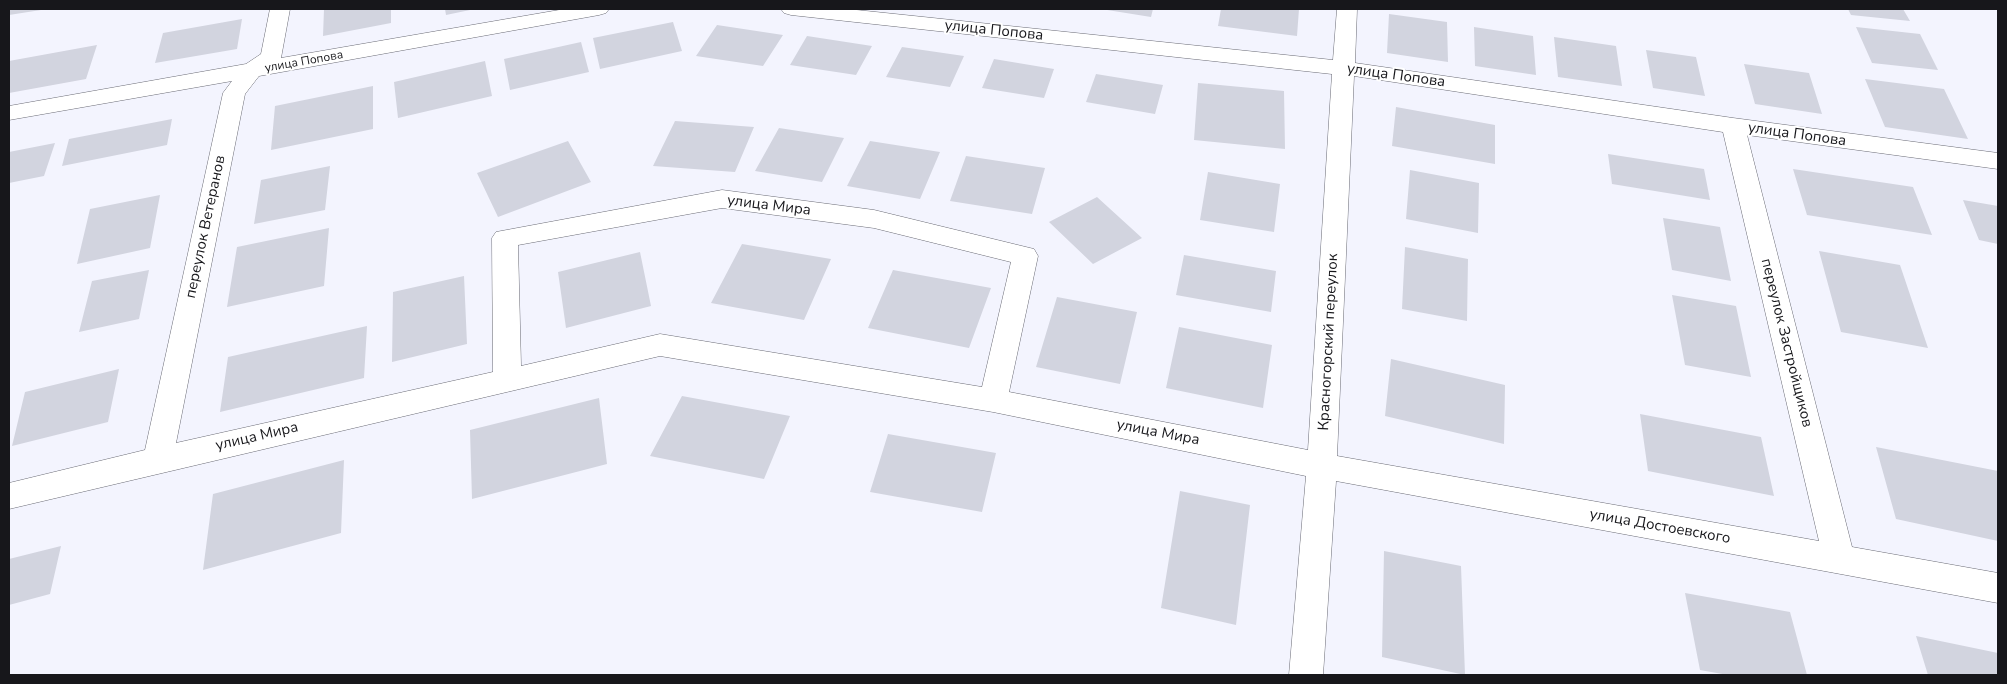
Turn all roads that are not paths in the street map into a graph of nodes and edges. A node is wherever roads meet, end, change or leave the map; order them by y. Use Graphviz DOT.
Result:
graph roads {
  1 [pos="280,9"];
  2 [pos="599,9"];
  3 [pos="791,9"];
  4 [pos="1347,9"];
  5 [pos="1343,68"];
  6 [pos="252,71"];
  7 [pos="9,113"];
  8 [pos="1733,126"];
  9 [pos="1998,161"];
  10 [pos="507,381"];
  11 [pos="993,400"];
  12 [pos="158,460"];
  13 [pos="1322,466"];
  14 [pos="9,496"];
  15 [pos="1839,559"];
  16 [pos="1998,588"];
  17 [pos="1306,675"];
  1 -- 6 [label="street, переулок Ветеранов"];
  2 -- 6 [label="street, улица Попова"];
  3 -- 5 [label="street, улица Попова"];
  4 -- 5 [label="street, Красногорский переулок"];
  5 -- 8 [label="street, улица Попова"];
  5 -- 13 [label="street, Красногорский переулок"];
  6 -- 7 [label="street, улица Попова"];
  6 -- 12 [label="street, переулок Ветеранов"];
  8 -- 9 [label="street, улица Попова"];
  8 -- 15 [label="street, переулок Застройщиков"];
  10 -- 11 [label="street, улица Мира"];
  10 -- 11 [label="street, улица Мира"];
  10 -- 12 [label="street, улица Мира"];
  11 -- 13 [label="street, улица Мира"];
  12 -- 14 [label="street, улица Мира"];
  13 -- 15 [label="street, улица Достоевского"];
  13 -- 17 [label="street, Красногорский переулок"];
  15 -- 16 [label="street, улица Достоевского"];
}
